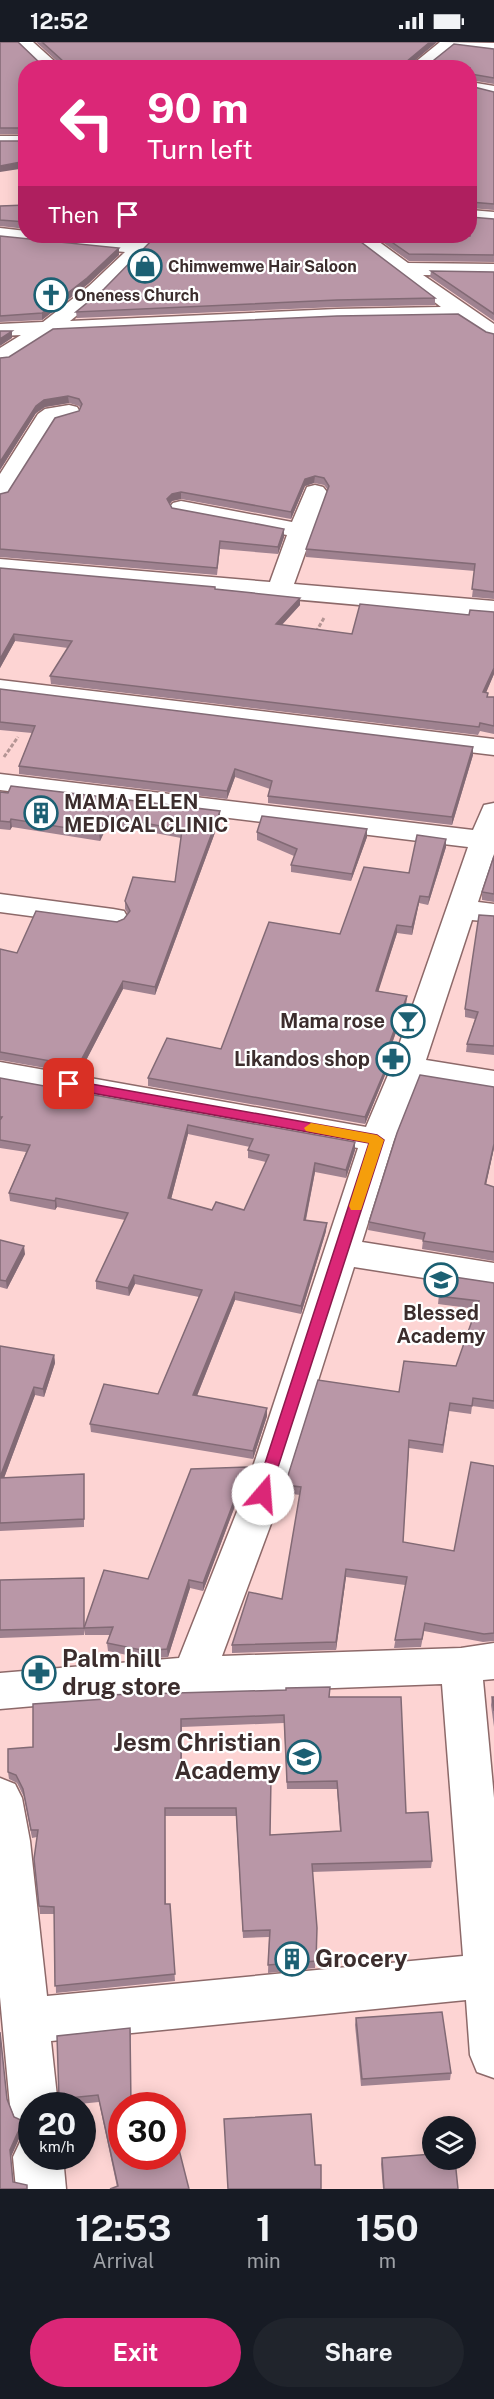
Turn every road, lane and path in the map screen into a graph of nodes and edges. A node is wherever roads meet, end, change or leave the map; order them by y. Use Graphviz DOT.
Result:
graph roads {
  1 [pos="23,42"];
  2 [pos="450,42"];
  3 [pos="494,48"];
  4 [pos="44,60"];
  5 [pos="426,60"];
  6 [pos="477,88"];
  7 [pos="494,91"];
  8 [pos="0,141"];
  9 [pos="18,141"];
  10 [pos="477,217"];
  11 [pos="494,218"];
  12 [pos="0,234"];
  13 [pos="18,235"];
  14 [pos="143,243"];
  15 [pos="369,243"];
  16 [pos="404,269"];
  17 [pos="494,270"];
  18 [pos="462,313"];
  19 [pos="48,328"];
  20 [pos="0,330"];
  21 [pos="492,331"];
  22 [pos="0,357"];
  23 [pos="69,412"];
  24 [pos="0,492"];
  25 [pos="315,492"];
  26 [pos="182,508"];
  27 [pos="302,531"];
  28 [pos="0,566"];
  29 [pos="279,590"];
  30 [pos="335,596"];
  31 [pos="494,609"];
  32 [pos="314,636"];
  33 [pos="0,688"];
  34 [pos="18,737"];
  35 [pos="494,747"];
  36 [pos="0,763"];
  37 [pos="0,782"];
  38 [pos="489,825"];
  39 [pos="0,903"];
  40 [pos="478,912"];
  41 [pos="113,918"];
  42 [pos="407,1068"];
  43 [pos="0,1073"];
  44 [pos="494,1082"];
  45 [pos="377,1140"];
  46 [pos="342,1252"];
  47 [pos="494,1276"];
  48 [pos="478,1663"];
  49 [pos="194,1674"];
  50 [pos="0,1691"];
  51 [pos="0,1798"];
  52 [pos="4,1842"];
  53 [pos="490,1975"];
  54 [pos="28,2021"];
  55 [pos="494,2055"];
  56 [pos="33,2092"];
  57 [pos="40,2170"];
  58 [pos="41,2189"];
  1 -- 4 [label="street"];
  2 -- 3 [label="street"];
  2 -- 5 [label="street"];
  6 -- 7 [label="street"];
  8 -- 9 [label="street"];
  10 -- 11 [label="street"];
  12 -- 13 [label="street"];
  14 -- 19 [label="street"];
  15 -- 16 [label="street"];
  16 -- 17 [label="street"];
  16 -- 18 [label="street"];
  18 -- 19 [label="street"];
  18 -- 21 [label="street"];
  19 -- 20 [label="street"];
  19 -- 22 [label="street"];
  23 -- 24 [label="street"];
  25 -- 27 [label="street"];
  26 -- 27 [label="street"];
  27 -- 29 [label="street"];
  28 -- 29 [label="street"];
  29 -- 30 [label="street"];
  30 -- 31 [label="street"];
  30 -- 32 [label="path"];
  33 -- 35 [label="street"];
  34 -- 36 [label="path"];
  37 -- 38 [label="street"];
  38 -- 40 [label="street"];
  39 -- 41 [label="street"];
  40 -- 42 [label="street"];
  42 -- 44 [label="street"];
  42 -- 45 [label="street"];
  43 -- 45 [label="street"];
  45 -- 46 [label="street"];
  46 -- 47 [label="street"];
  46 -- 49 [label="street"];
  48 -- 49 [label="street"];
  48 -- 53 [label="street"];
  49 -- 50 [label="street"];
  51 -- 52 [label="street"];
  52 -- 54 [label="street"];
  53 -- 54 [label="street"];
  53 -- 55 [label="street"];
  54 -- 56 [label="street"];
  57 -- 58 [label="street"];
}
